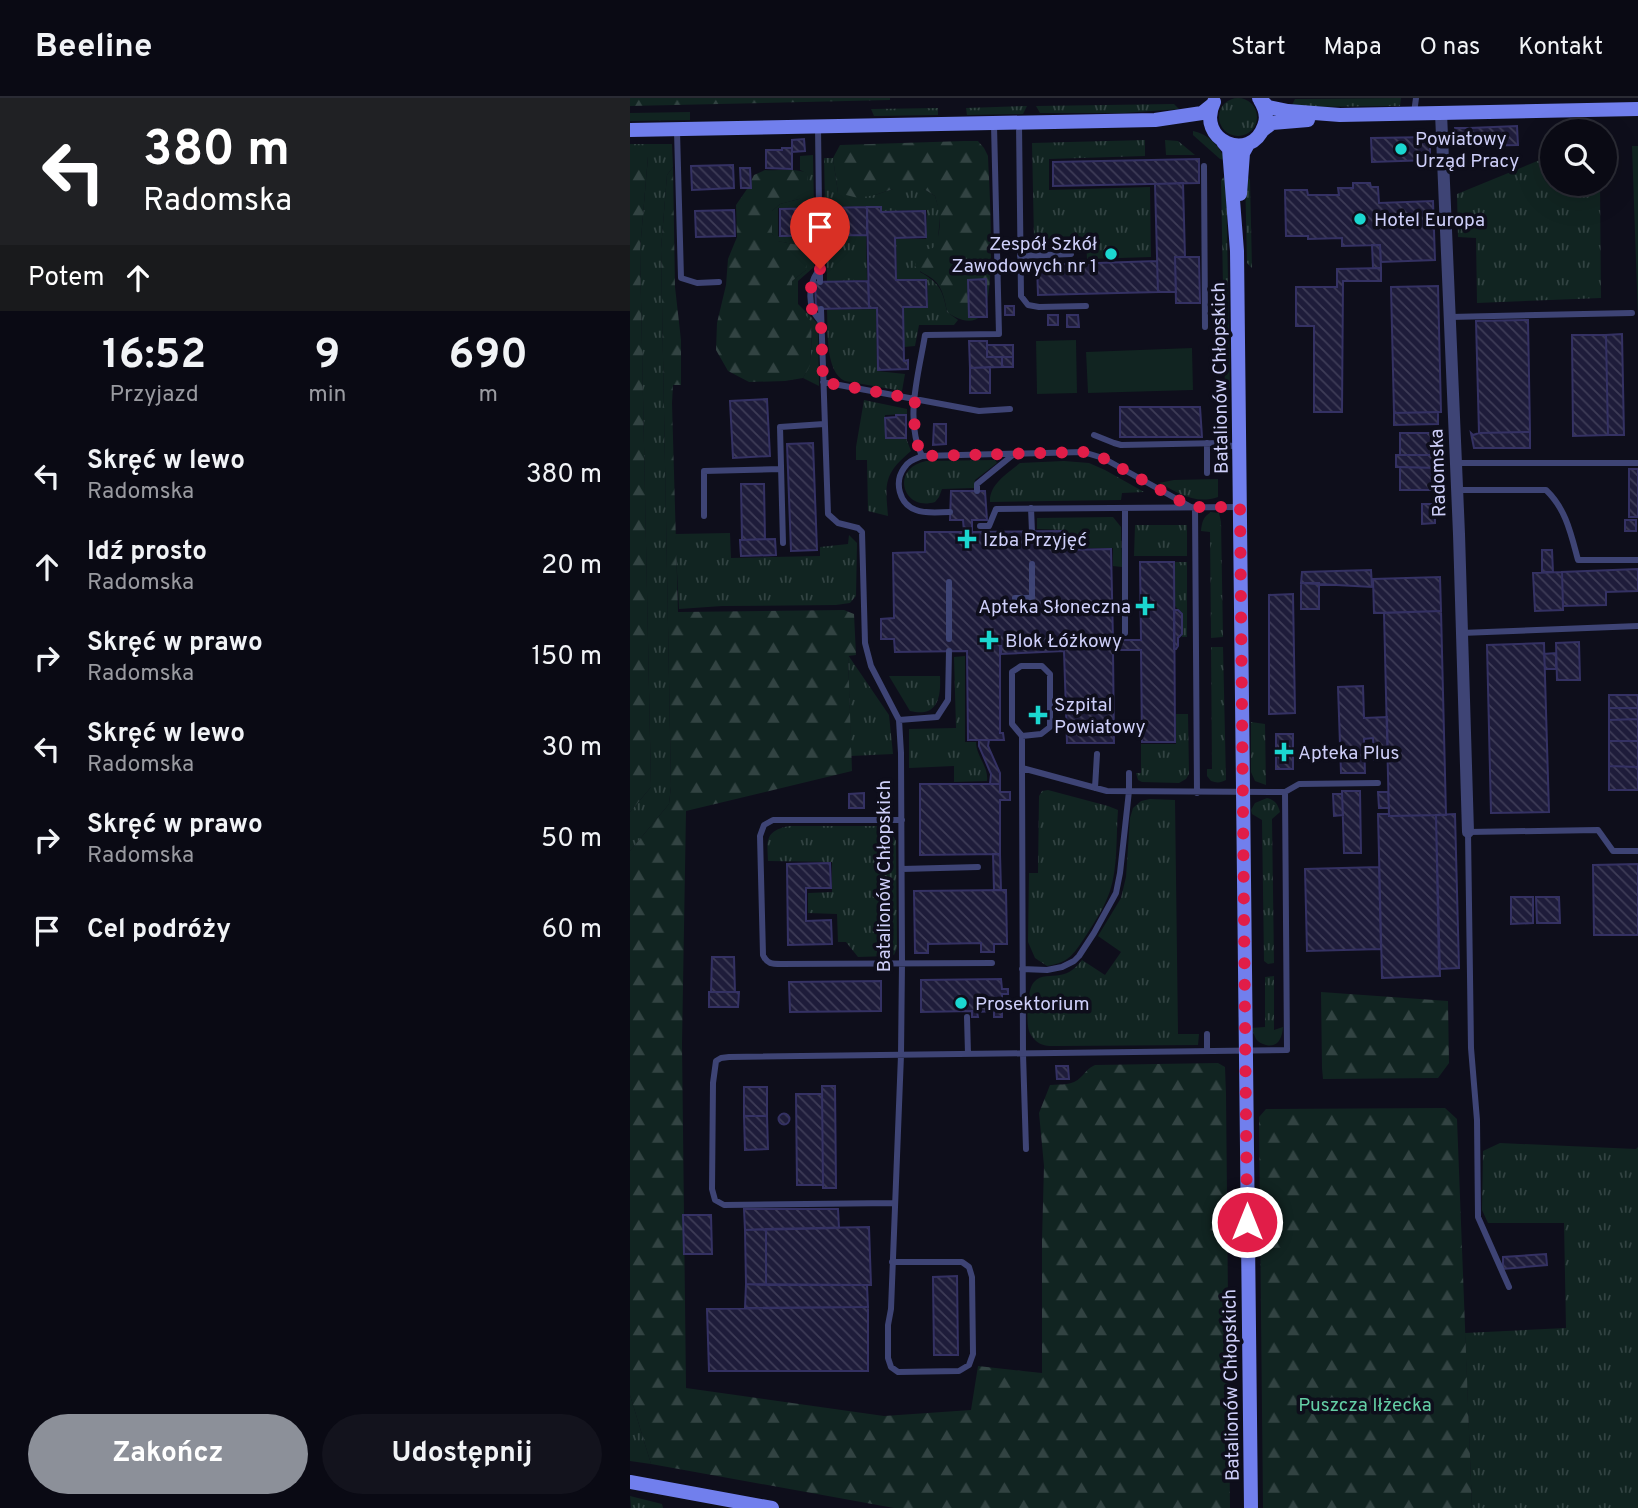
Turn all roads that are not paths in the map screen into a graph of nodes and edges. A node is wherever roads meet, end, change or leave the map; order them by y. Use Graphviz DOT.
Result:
graph roads {
  1 [pos="1259,98"];
  2 [pos="1416,98"];
  3 [pos="1215,102"];
  4 [pos="1638,108"];
  5 [pos="1441,113"];
  6 [pos="1414,114"];
  7 [pos="1340,115"];
  8 [pos="1155,120"];
  9 [pos="1019,122"];
  10 [pos="993,123"];
  11 [pos="818,126"];
  12 [pos="677,129"];
  13 [pos="630,130"];
  14 [pos="1263,130"];
  15 [pos="1213,131"];
  16 [pos="1223,142"];
  17 [pos="1248,144"];
  18 [pos="1204,166"];
  19 [pos="819,208"];
  20 [pos="820,235"];
  21 [pos="1237,251"];
  22 [pos="1071,254"];
  23 [pos="1020,256"];
  24 [pos="820,269"];
  25 [pos="719,282"];
  26 [pos="820,282"];
  27 [pos="1086,306"];
  28 [pos="821,309"];
  29 [pos="1632,313"];
  30 [pos="1450,317"];
  31 [pos="821,323"];
  32 [pos="1205,327"];
  33 [pos="823,382"];
  34 [pos="915,399"];
  35 [pos="1010,410"];
  36 [pos="824,424"];
  37 [pos="1094,435"];
  38 [pos="1207,443"];
  39 [pos="1240,449"];
  40 [pos="1015,453"];
  41 [pos="922,456"];
  42 [pos="1456,463"];
  43 [pos="1638,463"];
  44 [pos="781,469"];
  45 [pos="1207,473"];
  46 [pos="1457,490"];
  47 [pos="977,491"];
  48 [pos="1193,507"];
  49 [pos="1240,507"];
  50 [pos="1031,508"];
  51 [pos="1125,508"];
  52 [pos="950,512"];
  53 [pos="704,516"];
  54 [pos="980,526"];
  55 [pos="1032,532"];
  56 [pos="783,543"];
  57 [pos="1637,560"];
  58 [pos="1032,564"];
  59 [pos="949,582"];
  60 [pos="1015,598"];
  61 [pos="1638,626"];
  62 [pos="1125,633"];
  63 [pos="1461,633"];
  64 [pos="949,639"];
  65 [pos="949,651"];
  66 [pos="899,720"];
  67 [pos="1022,736"];
  68 [pos="1097,754"];
  69 [pos="1022,768"];
  70 [pos="1129,773"];
  71 [pos="1378,783"];
  72 [pos="1095,788"];
  73 [pos="1129,791"];
  74 [pos="1284,792"];
  75 [pos="1197,793"];
  76 [pos="1243,793"];
  77 [pos="902,820"];
  78 [pos="1468,832"];
  79 [pos="1638,851"];
  80 [pos="978,867"];
  81 [pos="902,869"];
  82 [pos="902,963"];
  83 [pos="992,963"];
  84 [pos="1022,969"];
  85 [pos="967,1017"];
  86 [pos="1208,1034"];
  87 [pos="1208,1051"];
  88 [pos="1246,1051"];
  89 [pos="968,1054"];
  90 [pos="1023,1054"];
  91 [pos="901,1055"];
  92 [pos="1026,1149"];
  93 [pos="894,1203"];
  94 [pos="892,1262"];
  95 [pos="1510,1287"];
  96 [pos="630,1482"];
  97 [pos="772,1508"];
  98 [pos="1251,1508"];
  1 -- 7 [label="street"];
  1 -- 14 [label="street"];
  2 -- 6 [label="lane"];
  3 -- 8 [label="street"];
  3 -- 15 [label="street"];
  4 -- 5 [label="street"];
  5 -- 6 [label="street"];
  5 -- 30 [label="street, Radomska"];
  6 -- 7 [label="street"];
  7 -- 14 [label="street"];
  8 -- 9 [label="street"];
  8 -- 15 [label="street"];
  9 -- 10 [label="street"];
  9 -- 23 [label="lane"];
  10 -- 11 [label="street"];
  10 -- 34 [label="lane"];
  11 -- 12 [label="street"];
  11 -- 19 [label="lane"];
  12 -- 13 [label="street"];
  12 -- 25 [label="lane"];
  14 -- 17 [label="street"];
  15 -- 16 [label="street"];
  16 -- 17 [label="street"];
  16 -- 21 [label="street, Batalionów Chłopskich"];
  17 -- 21 [label="street, Batalionów Chłopskich"];
  18 -- 32 [label="lane"];
  20 -- 24 [label="lane"];
  21 -- 39 [label="street, Batalionów Chłopskich"];
  22 -- 23 [label="lane"];
  23 -- 27 [label="lane"];
  24 -- 26 [label="lane"];
  24 -- 31 [label="lane"];
  28 -- 31 [label="lane"];
  29 -- 30 [label="lane"];
  30 -- 42 [label="street, Radomska"];
  31 -- 33 [label="lane"];
  33 -- 34 [label="lane"];
  33 -- 36 [label="lane, Batalionów Chłopskich"];
  34 -- 35 [label="lane"];
  34 -- 41 [label="lane"];
  36 -- 44 [label="lane"];
  36 -- 66 [label="lane, Batalionów Chłopskich"];
  37 -- 38 [label="lane"];
  38 -- 39 [label="lane"];
  38 -- 45 [label="lane"];
  39 -- 49 [label="street, Batalionów Chłopskich"];
  40 -- 41 [label="lane"];
  40 -- 47 [label="lane"];
  40 -- 48 [label="lane"];
  41 -- 52 [label="lane"];
  42 -- 43 [label="lane"];
  42 -- 46 [label="street, Radomska"];
  44 -- 53 [label="lane"];
  44 -- 56 [label="lane"];
  46 -- 57 [label="lane"];
  46 -- 63 [label="street, Radomska"];
  48 -- 49 [label="lane"];
  48 -- 51 [label="lane"];
  48 -- 75 [label="lane"];
  49 -- 76 [label="street, Batalionów Chłopskich"];
  50 -- 51 [label="lane"];
  50 -- 54 [label="lane"];
  50 -- 55 [label="lane"];
  51 -- 62 [label="lane"];
  58 -- 60 [label="lane"];
  59 -- 64 [label="lane"];
  61 -- 63 [label="lane"];
  63 -- 78 [label="street, Radomska"];
  65 -- 66 [label="lane"];
  66 -- 77 [label="lane, Batalionów Chłopskich"];
  67 -- 67 [label="lane"];
  67 -- 69 [label="lane"];
  68 -- 72 [label="lane"];
  69 -- 72 [label="lane"];
  69 -- 84 [label="lane"];
  70 -- 73 [label="lane"];
  71 -- 74 [label="lane"];
  72 -- 73 [label="lane"];
  73 -- 75 [label="lane"];
  73 -- 84 [label="lane"];
  74 -- 76 [label="lane"];
  74 -- 88 [label="lane"];
  75 -- 76 [label="lane"];
  76 -- 88 [label="street, Batalionów Chłopskich"];
  77 -- 81 [label="lane, Batalionów Chłopskich"];
  77 -- 82 [label="lane"];
  78 -- 79 [label="lane"];
  78 -- 95 [label="lane"];
  80 -- 81 [label="lane"];
  81 -- 82 [label="lane, Batalionów Chłopskich"];
  82 -- 83 [label="lane"];
  82 -- 91 [label="lane, Batalionów Chłopskich"];
  84 -- 90 [label="lane"];
  85 -- 89 [label="lane"];
  86 -- 87 [label="lane"];
  87 -- 88 [label="lane"];
  87 -- 90 [label="lane"];
  88 -- 98 [label="street, Batalionów Chłopskich"];
  89 -- 90 [label="lane"];
  89 -- 91 [label="lane"];
  90 -- 92 [label="lane"];
  91 -- 93 [label="lane, Batalionów Chłopskich"];
  91 -- 93 [label="lane"];
  93 -- 94 [label="lane, Batalionów Chłopskich"];
  94 -- 94 [label="lane, Batalionów Chłopskich"];
  96 -- 97 [label="street"];
}
